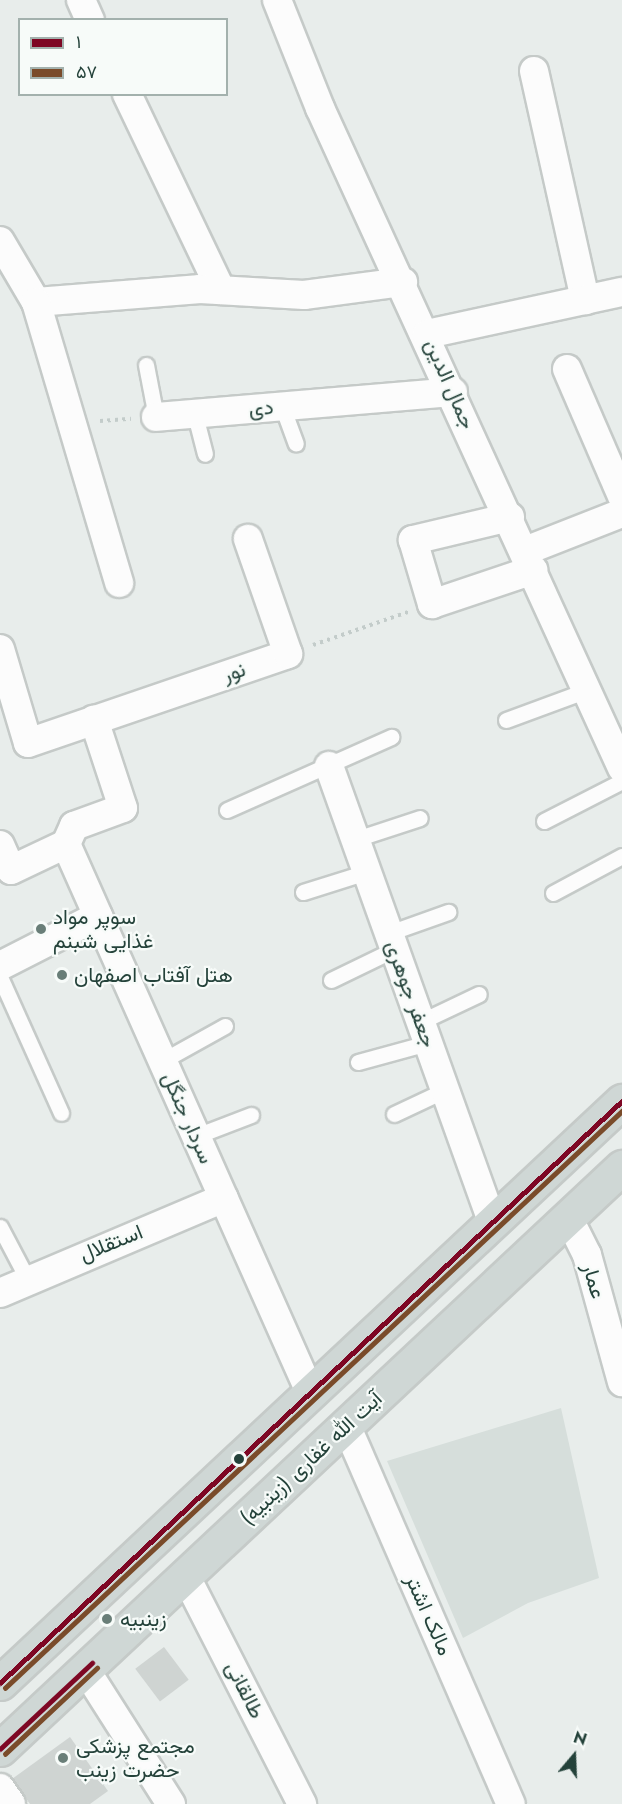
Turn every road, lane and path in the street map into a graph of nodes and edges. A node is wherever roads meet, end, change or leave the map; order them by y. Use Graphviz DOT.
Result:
graph roads {
  1 [pos="81,0"];
  2 [pos="277,0"];
  3 [pos="89,18"];
  4 [pos="534,71"];
  5 [pos="128,96"];
  6 [pos="0,241"];
  7 [pos="403,282"];
  8 [pos="221,290"];
  9 [pos="622,292"];
  10 [pos="585,300"];
  11 [pos="36,302"];
  12 [pos="428,334"];
  13 [pos="146,365"];
  14 [pos="567,369"];
  15 [pos="453,392"];
  16 [pos="282,406"];
  17 [pos="195,415"];
  18 [pos="156,417"];
  19 [pos="69,424"];
  20 [pos="296,444"];
  21 [pos="205,454"];
  22 [pos="622,496"];
  23 [pos="622,513"];
  24 [pos="510,517"];
  25 [pos="248,540"];
  26 [pos="529,560"];
  27 [pos="119,583"];
  28 [pos="432,604"];
  29 [pos="0,649"];
  30 [pos="288,654"];
  31 [pos="587,690"];
  32 [pos="94,720"];
  33 [pos="506,720"];
  34 [pos="391,737"];
  35 [pos="329,766"];
  36 [pos="622,768"];
  37 [pos="622,781"];
  38 [pos="227,810"];
  39 [pos="420,818"];
  40 [pos="544,820"];
  41 [pos="356,839"];
  42 [pos="66,844"];
  43 [pos="0,845"];
  44 [pos="622,856"];
  45 [pos="368,872"];
  46 [pos="303,892"];
  47 [pos="553,893"];
  48 [pos="448,912"];
  49 [pos="98,916"];
  50 [pos="392,941"];
  51 [pos="0,966"];
  52 [pos="0,977"];
  53 [pos="332,980"];
  54 [pos="479,994"];
  55 [pos="225,1026"];
  56 [pos="424,1032"];
  57 [pos="162,1061"];
  58 [pos="358,1062"];
  59 [pos="445,1090"];
  60 [pos="622,1101"];
  61 [pos="61,1113"];
  62 [pos="394,1114"];
  63 [pos="251,1115"];
  64 [pos="196,1136"];
  65 [pos="622,1167"];
  66 [pos="224,1198"];
  67 [pos="568,1217"];
  68 [pos="492,1222"];
  69 [pos="0,1227"];
  70 [pos="28,1280"];
  71 [pos="0,1293"];
  72 [pos="622,1382"];
  73 [pos="310,1392"];
  74 [pos="346,1425"];
  75 [pos="196,1500"];
  76 [pos="229,1535"];
  77 [pos="131,1560"];
  78 [pos="175,1587"];
  79 [pos="85,1669"];
  80 [pos="0,1683"];
  81 [pos="0,1749"];
  82 [pos="0,1788"];
  83 [pos="11,1804"];
  84 [pos="171,1804"];
  85 [pos="302,1804"];
  86 [pos="511,1804"];
  1 -- 3 [label="street"];
  2 -- 7 [label="street, جمال الدین"];
  4 -- 10 [label="street"];
  5 -- 8 [label="street"];
  6 -- 11 [label="street"];
  7 -- 8 [label="street"];
  7 -- 12 [label="street, جمال الدین"];
  8 -- 11 [label="street"];
  9 -- 10 [label="street"];
  10 -- 12 [label="street"];
  11 -- 19 [label="street"];
  12 -- 15 [label="street, جمال الدین"];
  13 -- 18 [label="lane"];
  14 -- 22 [label="street"];
  15 -- 16 [label="street, دی"];
  15 -- 24 [label="street, جمال الدین"];
  16 -- 17 [label="street, دی"];
  16 -- 20 [label="lane"];
  17 -- 18 [label="street, دی"];
  17 -- 21 [label="lane"];
  18 -- 19 [label="path"];
  19 -- 27 [label="street"];
  23 -- 26 [label="street"];
  24 -- 26 [label="street, جمال الدین"];
  24 -- 28 [label="street"];
  25 -- 30 [label="street"];
  26 -- 28 [label="street"];
  26 -- 31 [label="street, جمال الدین"];
  28 -- 30 [label="path"];
  29 -- 32 [label="street, نور"];
  30 -- 32 [label="street, نور"];
  31 -- 33 [label="lane"];
  31 -- 36 [label="street, جمال الدین"];
  32 -- 42 [label="street"];
  34 -- 35 [label="lane"];
  35 -- 38 [label="lane"];
  35 -- 41 [label="street, جعفر جوهری"];
  37 -- 40 [label="lane"];
  39 -- 41 [label="lane"];
  41 -- 45 [label="street, جعفر جوهری"];
  42 -- 43 [label="street"];
  42 -- 49 [label="street, سردار جنگل"];
  44 -- 47 [label="lane"];
  45 -- 46 [label="lane"];
  45 -- 50 [label="street, جعفر جوهری"];
  48 -- 50 [label="lane"];
  49 -- 51 [label="street"];
  49 -- 57 [label="street, سردار جنگل"];
  50 -- 53 [label="lane"];
  50 -- 56 [label="street, جعفر جوهری"];
  52 -- 61 [label="lane"];
  54 -- 56 [label="lane"];
  55 -- 57 [label="lane"];
  56 -- 58 [label="lane"];
  56 -- 59 [label="street, جعفر جوهری"];
  57 -- 64 [label="street, سردار جنگل"];
  59 -- 62 [label="lane"];
  59 -- 68 [label="street, جعفر جوهری"];
  60 -- 68 [label="main road"];
  63 -- 64 [label="lane"];
  64 -- 66 [label="street, سردار جنگل"];
  65 -- 67 [label="main road, آیت الله غفاری (زینبیه)"];
  66 -- 70 [label="street, استقلال"];
  66 -- 73 [label="street, سردار جنگل"];
  67 -- 72 [label="street, عمار"];
  67 -- 74 [label="main road, آیت الله غفاری (زینبیه)"];
  68 -- 73 [label="main road"];
  69 -- 70 [label="lane"];
  70 -- 71 [label="street, استقلال"];
  73 -- 75 [label="main road"];
  74 -- 76 [label="main road, آیت الله غفاری (زینبیه)"];
  74 -- 86 [label="street, مالک اشتر"];
  75 -- 76 [label="main road"];
  75 -- 77 [label="main road"];
  76 -- 78 [label="main road, آیت الله غفاری (زینبیه)"];
  77 -- 78 [label="main road"];
  77 -- 80 [label="main road"];
  78 -- 79 [label="main road, آیت الله غفاری (زینبیه)"];
  78 -- 85 [label="street, طالقانی"];
  79 -- 81 [label="main road, آیت الله غفاری (زینبیه)"];
  79 -- 84 [label="street"];
  82 -- 83 [label="street"];
}
